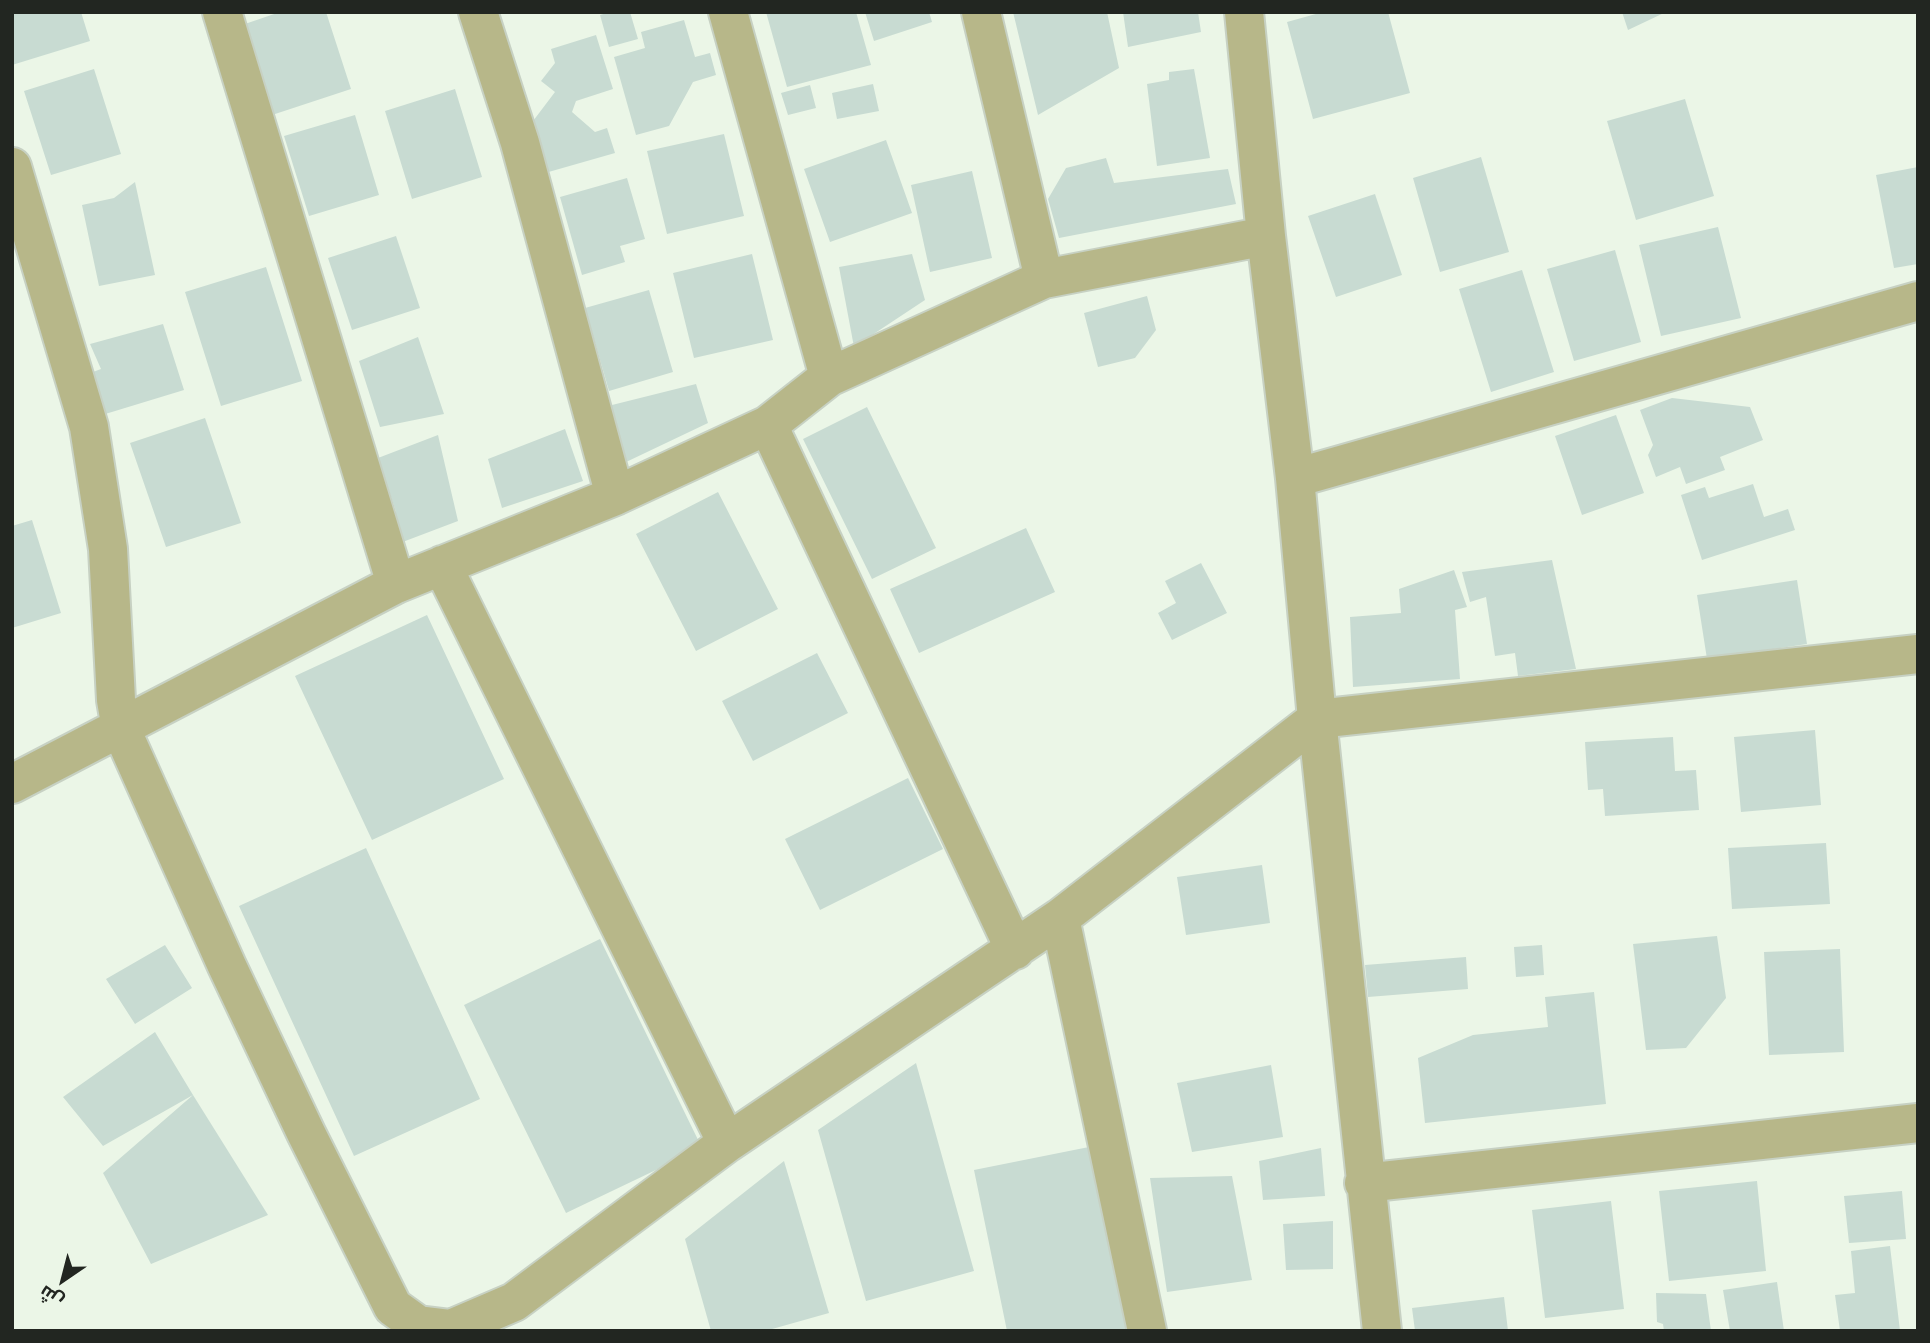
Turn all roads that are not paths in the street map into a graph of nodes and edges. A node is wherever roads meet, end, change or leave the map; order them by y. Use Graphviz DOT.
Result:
graph roads {
  1 [pos="222,12"];
  2 [pos="478,12"];
  3 [pos="728,12"];
  4 [pos="981,12"];
  5 [pos="1244,12"];
  6 [pos="12,167"];
  7 [pos="1266,236"];
  8 [pos="1044,279"];
  9 [pos="1918,301"];
  10 [pos="829,377"];
  11 [pos="768,425"];
  12 [pos="1294,478"];
  13 [pos="615,496"];
  14 [pos="442,565"];
  15 [pos="396,584"];
  16 [pos="1918,654"];
  17 [pos="1317,719"];
  18 [pos="121,729"];
  19 [pos="12,784"];
  20 [pos="1059,918"];
  21 [pos="1015,950"];
  22 [pos="1918,1122"];
  23 [pos="727,1143"];
  24 [pos="1364,1183"];
  25 [pos="517,1316"];
  26 [pos="1147,1331"];
  27 [pos="1382,1331"];
  1 -- 15 [label="street"];
  2 -- 13 [label="street"];
  3 -- 10 [label="street"];
  4 -- 8 [label="street"];
  5 -- 7 [label="street"];
  6 -- 18 [label="street"];
  7 -- 8 [label="street"];
  7 -- 12 [label="street"];
  8 -- 10 [label="street"];
  9 -- 12 [label="street"];
  10 -- 11 [label="street"];
  11 -- 13 [label="street"];
  11 -- 21 [label="street"];
  12 -- 17 [label="street"];
  13 -- 14 [label="street"];
  14 -- 15 [label="street"];
  14 -- 23 [label="street"];
  15 -- 18 [label="street"];
  16 -- 17 [label="street"];
  17 -- 20 [label="street"];
  17 -- 24 [label="street"];
  18 -- 19 [label="street"];
  18 -- 25 [label="street"];
  20 -- 21 [label="street"];
  20 -- 26 [label="street"];
  21 -- 23 [label="street"];
  22 -- 24 [label="street"];
  23 -- 25 [label="street"];
  24 -- 27 [label="street"];
}
